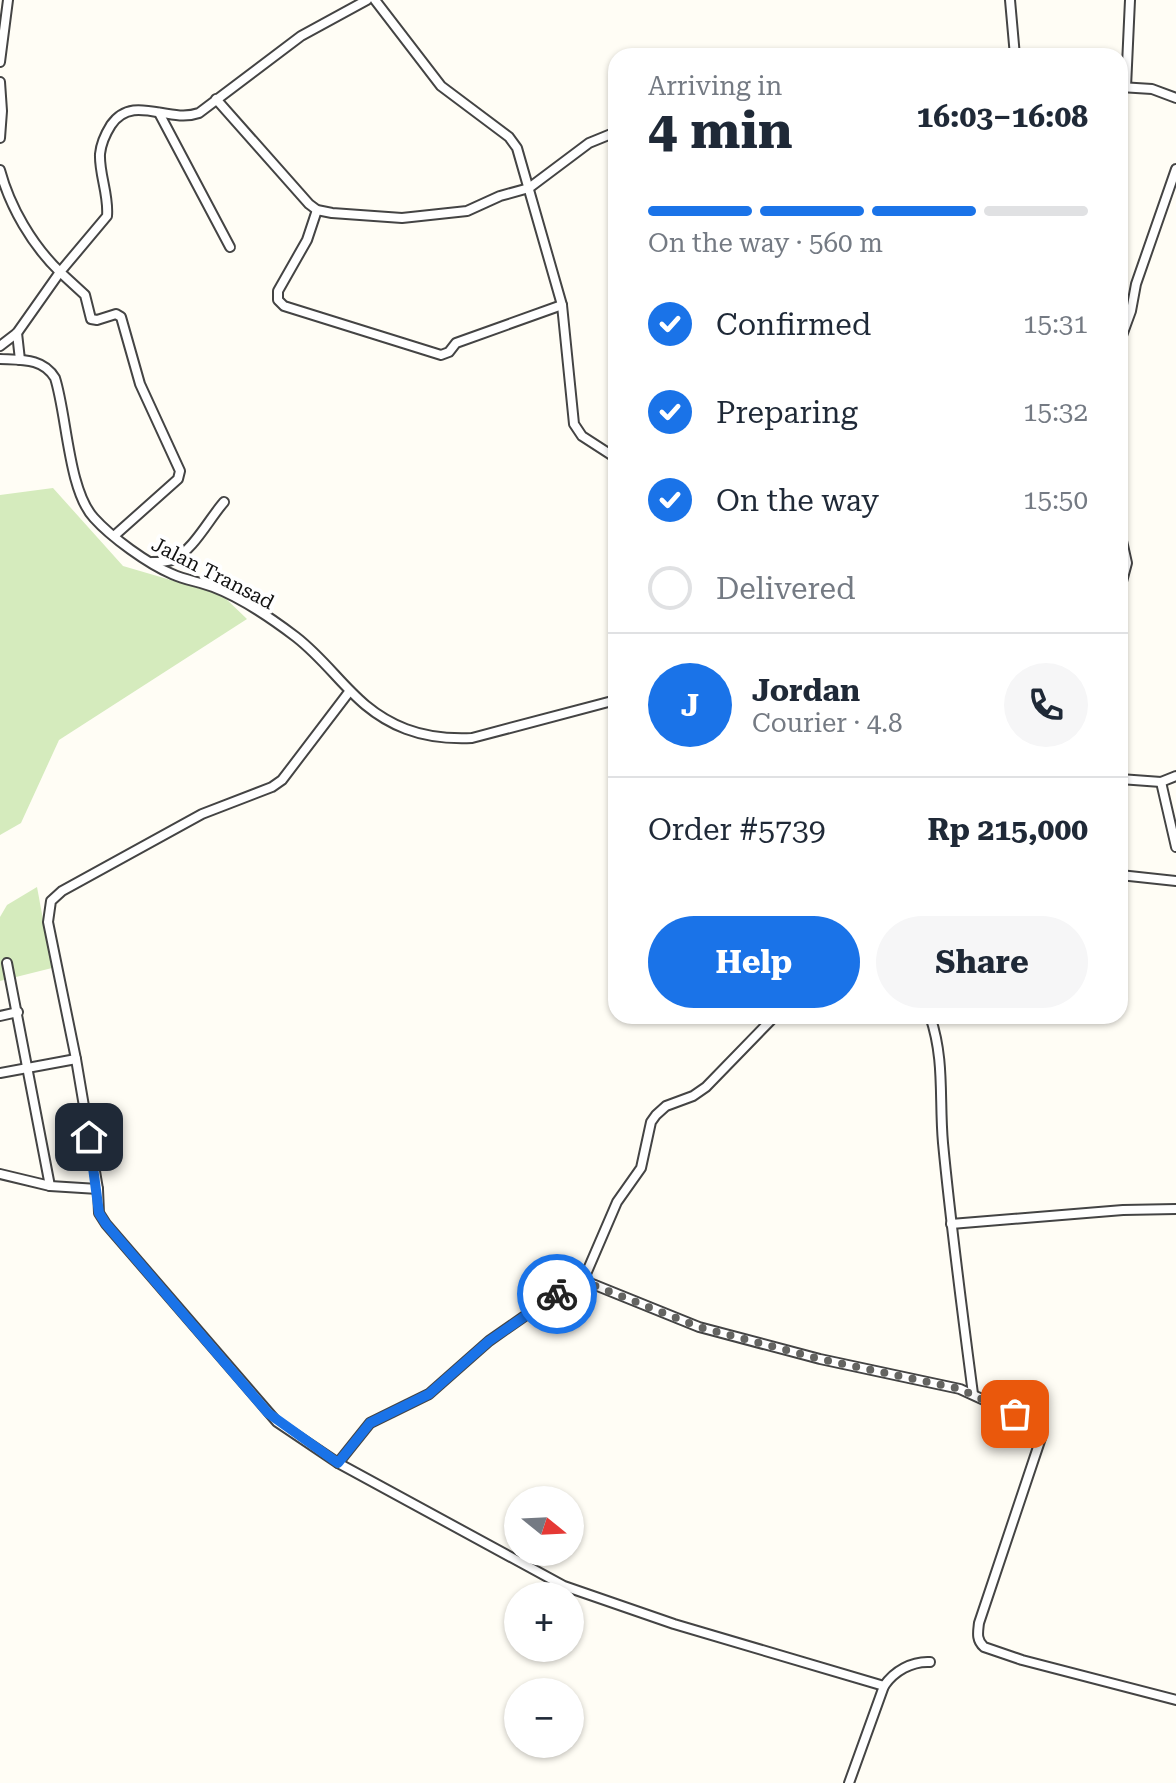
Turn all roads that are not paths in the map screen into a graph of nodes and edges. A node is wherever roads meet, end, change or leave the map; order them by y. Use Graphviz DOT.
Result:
graph roads {
  1 [pos="8,0"];
  2 [pos="367,0"];
  3 [pos="375,0"];
  4 [pos="1010,0"];
  5 [pos="1130,0"];
  6 [pos="1014,48"];
  7 [pos="1126,48"];
  8 [pos="0,62"];
  9 [pos="0,82"];
  10 [pos="1128,87"];
  11 [pos="1176,98"];
  12 [pos="216,99"];
  13 [pos="159,113"];
  14 [pos="608,135"];
  15 [pos="0,138"];
  16 [pos="1176,169"];
  17 [pos="0,170"];
  18 [pos="529,188"];
  19 [pos="317,210"];
  20 [pos="230,247"];
  21 [pos="60,272"];
  22 [pos="562,305"];
  23 [pos="1128,319"];
  24 [pos="17,333"];
  25 [pos="0,346"];
  26 [pos="0,359"];
  27 [pos="20,360"];
  28 [pos="608,453"];
  29 [pos="224,502"];
  30 [pos="114,536"];
  31 [pos="152,562"];
  32 [pos="349,692"];
  33 [pos="608,702"];
  34 [pos="1176,776"];
  35 [pos="1128,780"];
  36 [pos="1161,782"];
  37 [pos="1176,847"];
  38 [pos="1128,876"];
  39 [pos="1176,881"];
  40 [pos="7,963"];
  41 [pos="18,1012"];
  42 [pos="0,1016"];
  43 [pos="767,1024"];
  44 [pos="933,1024"];
  45 [pos="76,1059"];
  46 [pos="29,1068"];
  47 [pos="0,1073"];
  48 [pos="0,1173"];
  49 [pos="50,1186"];
  50 [pos="98,1189"];
  51 [pos="1176,1209"];
  52 [pos="951,1224"];
  53 [pos="583,1281"];
  54 [pos="973,1394"];
  55 [pos="338,1463"];
  56 [pos="930,1662"];
  57 [pos="884,1686"];
  58 [pos="1176,1700"];
  59 [pos="849,1783"];
  1 -- 8 [label="street"];
  2 -- 12 [label="street"];
  3 -- 18 [label="street"];
  4 -- 6 [label="street"];
  5 -- 7 [label="street"];
  9 -- 15 [label="street"];
  10 -- 11 [label="street"];
  12 -- 13 [label="street"];
  12 -- 19 [label="street"];
  13 -- 20 [label="street"];
  13 -- 21 [label="street"];
  14 -- 18 [label="street"];
  16 -- 23 [label="street"];
  17 -- 21 [label="street"];
  18 -- 19 [label="street"];
  18 -- 22 [label="street"];
  19 -- 22 [label="street"];
  21 -- 24 [label="street"];
  21 -- 30 [label="street"];
  22 -- 28 [label="street"];
  24 -- 25 [label="street"];
  24 -- 27 [label="street"];
  26 -- 27 [label="street, Jalan Transad"];
  27 -- 30 [label="street, Jalan Transad"];
  29 -- 31 [label="street"];
  30 -- 31 [label="street, Jalan Transad"];
  31 -- 32 [label="street, Jalan Transad"];
  32 -- 33 [label="street, Jalan Transad"];
  32 -- 45 [label="street"];
  34 -- 36 [label="street"];
  35 -- 36 [label="street"];
  36 -- 37 [label="street"];
  38 -- 39 [label="street"];
  40 -- 41 [label="street"];
  41 -- 42 [label="street"];
  41 -- 46 [label="street"];
  43 -- 53 [label="street"];
  44 -- 52 [label="street"];
  45 -- 46 [label="street"];
  45 -- 50 [label="street"];
  46 -- 47 [label="street"];
  46 -- 49 [label="street"];
  48 -- 49 [label="street"];
  49 -- 50 [label="street"];
  50 -- 55 [label="street"];
  51 -- 52 [label="street"];
  52 -- 54 [label="street"];
  53 -- 54 [label="street"];
  53 -- 55 [label="street"];
  54 -- 58 [label="street"];
  55 -- 57 [label="street"];
  56 -- 57 [label="street"];
  57 -- 59 [label="street"];
}
